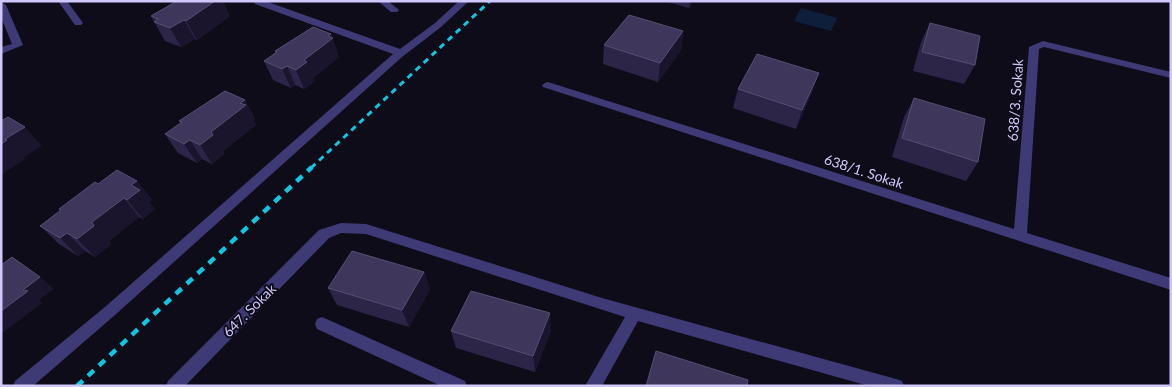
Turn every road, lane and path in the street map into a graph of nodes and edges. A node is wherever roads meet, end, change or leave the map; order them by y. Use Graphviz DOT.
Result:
graph roads {
  1 [pos="62,1"];
  2 [pos="382,1"];
  3 [pos="465,1"];
  4 [pos="258,2"];
  5 [pos="1,5"];
  6 [pos="394,10"];
  7 [pos="78,23"];
  8 [pos="1,51"];
  9 [pos="401,53"];
  10 [pos="1171,75"];
  11 [pos="548,85"];
  12 [pos="1020,236"];
  13 [pos="1171,284"];
  14 [pos="635,313"];
  15 [pos="322,324"];
  16 [pos="21,386"];
  17 [pos="174,386"];
  18 [pos="459,386"];
  19 [pos="593,386"];
  20 [pos="896,386"];
  1 -- 7 [label="street"];
  2 -- 6 [label="street"];
  3 -- 9 [label="street"];
  4 -- 9 [label="street"];
  5 -- 8 [label="street"];
  9 -- 16 [label="street"];
  10 -- 12 [label="street, 638/3. Sokak"];
  11 -- 12 [label="street, 638/1. Sokak"];
  12 -- 13 [label="street, 638/1. Sokak"];
  14 -- 17 [label="street, 647. Sokak"];
  14 -- 19 [label="street"];
  14 -- 20 [label="street"];
  15 -- 18 [label="street"];
}
